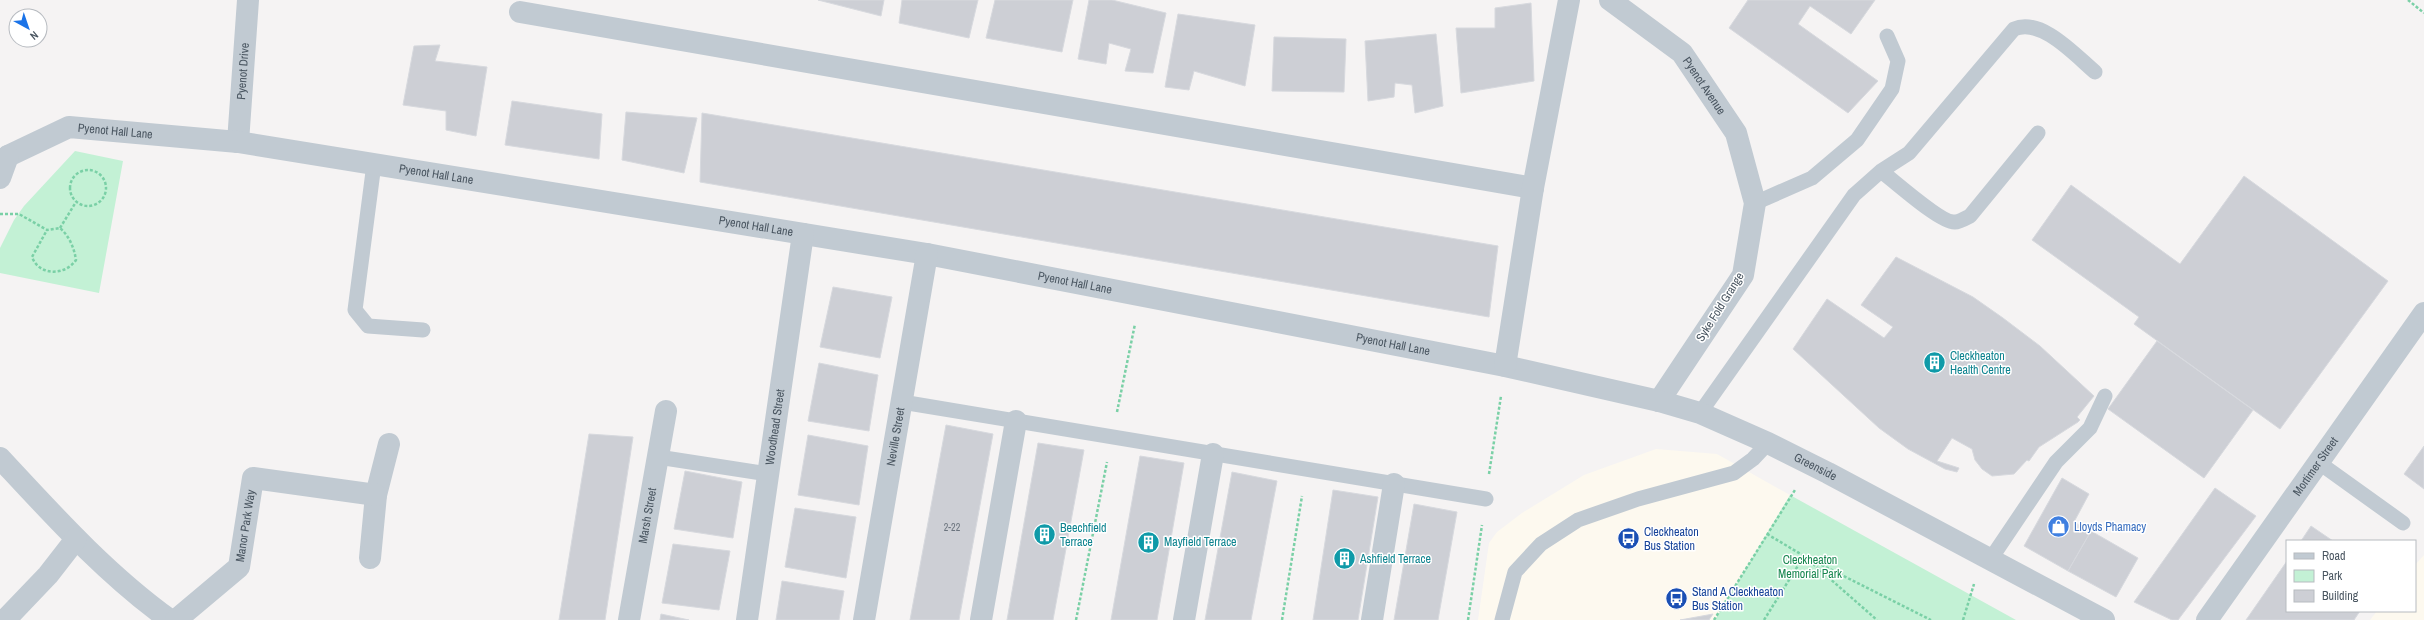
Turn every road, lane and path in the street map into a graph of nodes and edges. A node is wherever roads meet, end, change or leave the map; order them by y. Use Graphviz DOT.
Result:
graph roads {
  1 [pos="248,0"];
  2 [pos="1569,0"];
  3 [pos="1610,0"];
  4 [pos="2408,0"];
  5 [pos="520,12"];
  6 [pos="2424,13"];
  7 [pos="1887,36"];
  8 [pos="2095,72"];
  9 [pos="2038,133"];
  10 [pos="238,142"];
  11 [pos="4,152"];
  12 [pos="374,164"];
  13 [pos="1881,171"];
  14 [pos="0,178"];
  15 [pos="1534,188"];
  16 [pos="76,202"];
  17 [pos="1755,203"];
  18 [pos="0,214"];
  19 [pos="60,228"];
  20 [pos="47,230"];
  21 [pos="803,234"];
  22 [pos="927,254"];
  23 [pos="2424,313"];
  24 [pos="422,330"];
  25 [pos="1505,366"];
  26 [pos="2104,396"];
  27 [pos="1659,401"];
  28 [pos="902,402"];
  29 [pos="666,411"];
  30 [pos="1700,413"];
  31 [pos="1016,421"];
  32 [pos="1768,443"];
  33 [pos="389,444"];
  34 [pos="1213,454"];
  35 [pos="658,457"];
  36 [pos="0,458"];
  37 [pos="2318,462"];
  38 [pos="1811,464"];
  39 [pos="1306,470"];
  40 [pos="768,474"];
  41 [pos="1394,484"];
  42 [pos="376,495"];
  43 [pos="1486,499"];
  44 [pos="2402,523"];
  45 [pos="1767,534"];
  46 [pos="76,539"];
  47 [pos="1804,556"];
  48 [pos="1987,557"];
  49 [pos="370,558"];
  50 [pos="5,620"];
  51 [pos="170,620"];
  52 [pos="176,620"];
  53 [pos="629,620"];
  54 [pos="747,620"];
  55 [pos="864,620"];
  56 [pos="981,620"];
  57 [pos="1184,620"];
  58 [pos="1282,620"];
  59 [pos="1372,620"];
  60 [pos="1502,620"];
  61 [pos="1714,620"];
  62 [pos="1764,620"];
  63 [pos="1877,620"];
  64 [pos="1931,620"];
  65 [pos="1963,620"];
  66 [pos="2104,620"];
  67 [pos="2206,620"];
  1 -- 10 [label="street, Pyenot Drive"];
  2 -- 15 [label="street"];
  3 -- 17 [label="street, Pyenot Avenue"];
  4 -- 6 [label="path"];
  5 -- 15 [label="street"];
  7 -- 17 [label="lane"];
  8 -- 13 [label="lane"];
  9 -- 13 [label="lane"];
  10 -- 11 [label="street, Pyenot Hall Lane"];
  10 -- 12 [label="street, Pyenot Hall Lane"];
  11 -- 14 [label="street"];
  12 -- 21 [label="street, Pyenot Hall Lane"];
  12 -- 24 [label="lane"];
  13 -- 30 [label="lane"];
  15 -- 25 [label="street"];
  16 -- 16 [label="path"];
  16 -- 19 [label="path"];
  17 -- 27 [label="street, Syke Fold Grange"];
  18 -- 20 [label="path"];
  19 -- 20 [label="path"];
  19 -- 20 [label="path"];
  21 -- 22 [label="street, Pyenot Hall Lane"];
  21 -- 40 [label="street, Woodhead Street"];
  22 -- 25 [label="street, Pyenot Hall Lane"];
  22 -- 28 [label="street, Neville Street"];
  23 -- 37 [label="street, Mortimer Street"];
  25 -- 27 [label="street, Greenside"];
  26 -- 48 [label="lane"];
  27 -- 30 [label="street, Greenside"];
  28 -- 31 [label="lane"];
  28 -- 55 [label="street, Neville Street"];
  29 -- 35 [label="street, Marsh Street"];
  30 -- 32 [label="street, Greenside"];
  31 -- 34 [label="lane"];
  31 -- 56 [label="street"];
  32 -- 38 [label="street, Greenside"];
  32 -- 60 [label="lane"];
  33 -- 42 [label="street"];
  34 -- 39 [label="lane"];
  34 -- 57 [label="street"];
  35 -- 40 [label="lane"];
  35 -- 53 [label="street, Marsh Street"];
  36 -- 46 [label="street"];
  37 -- 44 [label="lane"];
  37 -- 67 [label="street, Mortimer Street"];
  38 -- 45 [label="path"];
  38 -- 48 [label="street, Greenside"];
  39 -- 41 [label="lane"];
  39 -- 58 [label="path"];
  40 -- 54 [label="street, Woodhead Street"];
  41 -- 43 [label="lane"];
  41 -- 59 [label="street"];
  42 -- 49 [label="street"];
  42 -- 52 [label="street, Manor Park Way"];
  45 -- 47 [label="path"];
  45 -- 61 [label="path"];
  46 -- 50 [label="street"];
  46 -- 51 [label="street"];
  47 -- 62 [label="path"];
  47 -- 63 [label="path"];
  47 -- 64 [label="path"];
  48 -- 65 [label="path"];
  48 -- 66 [label="street, Greenside"];
}
